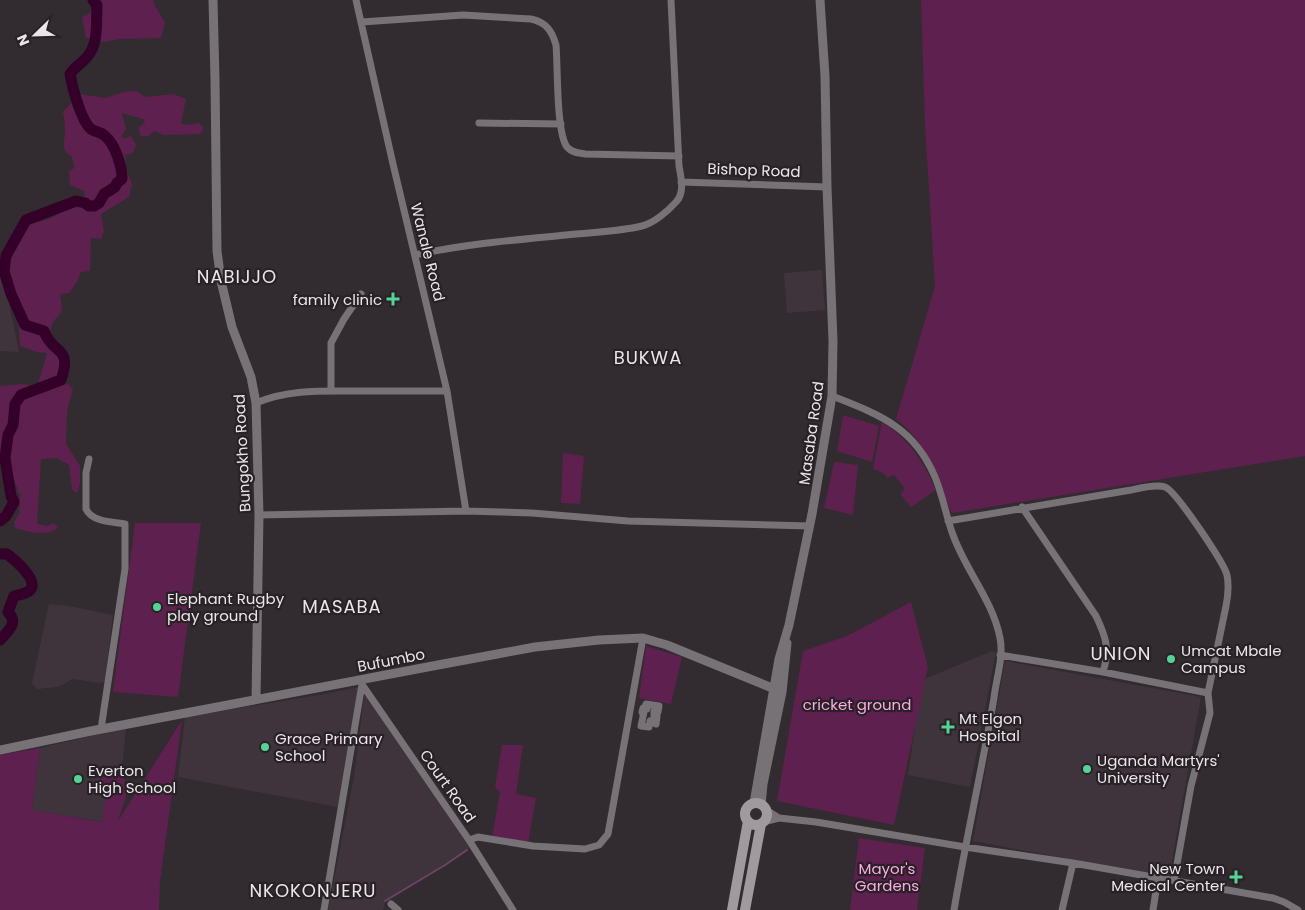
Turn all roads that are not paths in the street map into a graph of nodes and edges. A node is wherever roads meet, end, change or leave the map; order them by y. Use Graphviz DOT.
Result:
graph roads {
  1 [pos="213,0"];
  2 [pos="356,0"];
  3 [pos="671,0"];
  4 [pos="820,0"];
  5 [pos="362,22"];
  6 [pos="480,124"];
  7 [pos="560,124"];
  8 [pos="679,156"];
  9 [pos="682,182"];
  10 [pos="827,186"];
  11 [pos="415,255"];
  12 [pos="361,294"];
  13 [pos="331,391"];
  14 [pos="447,391"];
  15 [pos="832,396"];
  16 [pos="256,403"];
  17 [pos="89,459"];
  18 [pos="1022,507"];
  19 [pos="466,511"];
  20 [pos="259,515"];
  21 [pos="948,521"];
  22 [pos="810,526"];
  23 [pos="643,638"];
  24 [pos="1000,655"];
  25 [pos="1103,672"];
  26 [pos="360,682"];
  27 [pos="778,691"];
  28 [pos="1208,693"];
  29 [pos="256,699"];
  30 [pos="659,706"];
  31 [pos="101,729"];
  32 [pos="0,750"];
  33 [pos="760,806"];
  34 [pos="778,818"];
  35 [pos="748,821"];
  36 [pos="762,823"];
  37 [pos="469,840"];
  38 [pos="965,847"];
  39 [pos="1073,863"];
  40 [pos="1158,878"];
  41 [pos="1174,881"];
  42 [pos="391,904"];
  43 [pos="324,910"];
  44 [pos="398,910"];
  45 [pos="513,910"];
  46 [pos="732,910"];
  47 [pos="745,910"];
  48 [pos="954,910"];
  49 [pos="1062,910"];
  50 [pos="1153,910"];
  51 [pos="1298,910"];
  1 -- 16 [label="street, Bungokho Road"];
  2 -- 5 [label="street, Wanale Road"];
  3 -- 8 [label="street"];
  4 -- 10 [label="street, Masaba Road"];
  5 -- 7 [label="street"];
  5 -- 11 [label="street, Wanale Road"];
  6 -- 7 [label="street"];
  7 -- 8 [label="street"];
  8 -- 9 [label="street"];
  9 -- 10 [label="street, Bishop Road"];
  9 -- 11 [label="street"];
  10 -- 15 [label="street, Masaba Road"];
  11 -- 14 [label="street, Wanale Road"];
  12 -- 13 [label="street"];
  13 -- 14 [label="street"];
  13 -- 16 [label="street"];
  14 -- 19 [label="street, Wanale Road"];
  15 -- 21 [label="street"];
  15 -- 22 [label="street, Masaba Road"];
  16 -- 20 [label="street, Bungokho Road"];
  17 -- 31 [label="street"];
  18 -- 21 [label="street"];
  18 -- 25 [label="street"];
  18 -- 28 [label="street"];
  19 -- 20 [label="street"];
  19 -- 22 [label="street"];
  20 -- 29 [label="street, Bungokho Road"];
  21 -- 24 [label="street"];
  22 -- 27 [label="street, Masaba Road"];
  23 -- 26 [label="street, Bufumbo"];
  23 -- 27 [label="street, Bufumbo"];
  23 -- 37 [label="street"];
  24 -- 25 [label="street"];
  24 -- 38 [label="street"];
  25 -- 28 [label="street"];
  26 -- 29 [label="street, Bufumbo"];
  26 -- 37 [label="street, Court Road"];
  26 -- 43 [label="street"];
  27 -- 33 [label="street"];
  28 -- 41 [label="street"];
  29 -- 31 [label="street, Bufumbo"];
  30 -- 30 [label="street"];
  31 -- 32 [label="street, Bufumbo"];
  33 -- 34 [label="street"];
  33 -- 35 [label="main road"];
  33 -- 36 [label="main road"];
  34 -- 36 [label="street"];
  34 -- 38 [label="street"];
  35 -- 36 [label="main road"];
  35 -- 46 [label="main road"];
  36 -- 47 [label="main road"];
  37 -- 45 [label="street, Court Road"];
  38 -- 39 [label="street"];
  38 -- 48 [label="street"];
  39 -- 40 [label="street"];
  39 -- 49 [label="street"];
  40 -- 41 [label="street"];
  40 -- 50 [label="street"];
  41 -- 51 [label="street"];
  42 -- 44 [label="street"];
}
